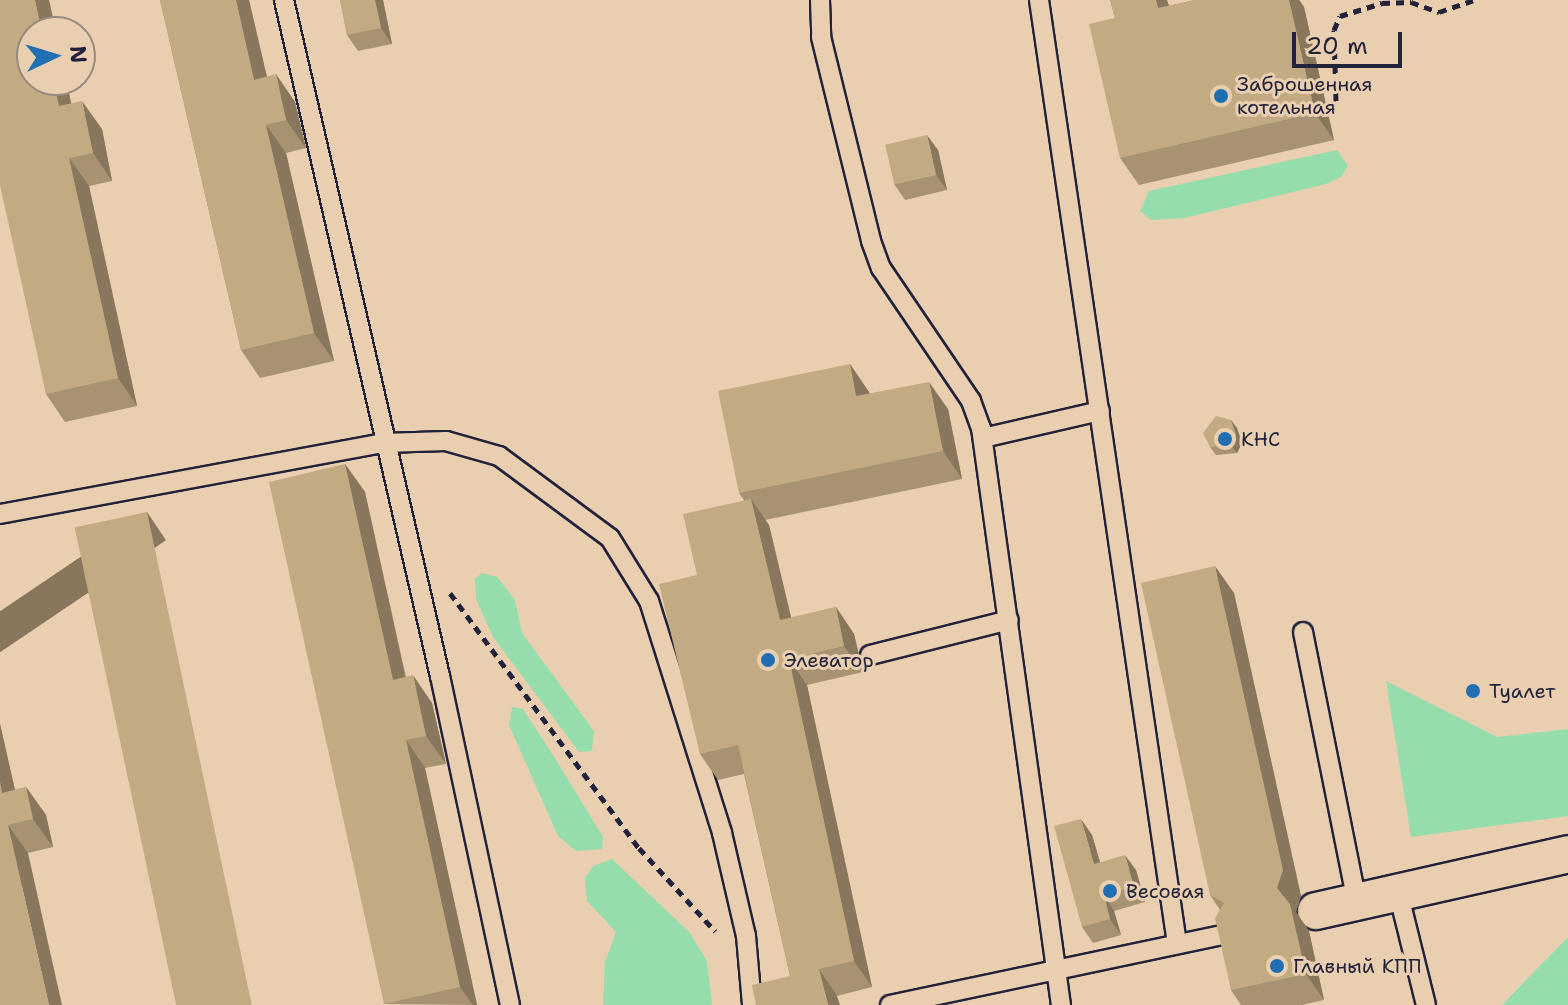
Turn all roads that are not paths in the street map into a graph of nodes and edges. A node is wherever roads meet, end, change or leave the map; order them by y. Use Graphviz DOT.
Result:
graph roads {
  1 [pos="284,0"];
  2 [pos="820,0"];
  3 [pos="1039,0"];
  4 [pos="1100,411"];
  5 [pos="983,438"];
  6 [pos="384,443"];
  7 [pos="0,514"];
  8 [pos="1009,620"];
  9 [pos="1303,632"];
  10 [pos="870,655"];
  11 [pos="1568,854"];
  12 [pos="1398,892"];
  13 [pos="1357,902"];
  14 [pos="1316,911"];
  15 [pos="1231,933"];
  16 [pos="1177,944"];
  17 [pos="1053,971"];
  18 [pos="510,1005"];
  19 [pos="752,1005"];
  20 [pos="890,1005"];
  21 [pos="1061,1005"];
  22 [pos="1426,1005"];
  1 -- 6 [label="lane"];
  2 -- 5 [label="lane"];
  3 -- 4 [label="lane"];
  4 -- 5 [label="lane"];
  4 -- 16 [label="lane"];
  5 -- 8 [label="lane"];
  6 -- 7 [label="lane"];
  6 -- 18 [label="lane"];
  6 -- 19 [label="lane"];
  8 -- 10 [label="lane"];
  8 -- 17 [label="lane"];
  9 -- 13 [label="lane"];
  11 -- 12 [label="street"];
  12 -- 13 [label="street"];
  12 -- 22 [label="lane"];
  13 -- 14 [label="street"];
  15 -- 16 [label="lane"];
  16 -- 17 [label="lane"];
  17 -- 20 [label="lane"];
  17 -- 21 [label="lane"];
}
